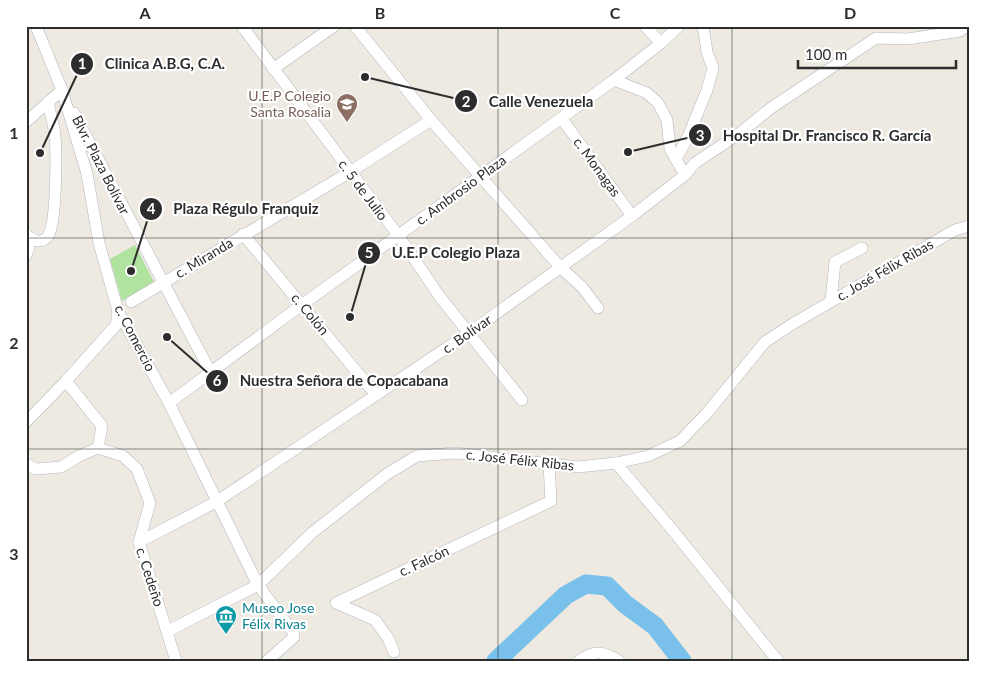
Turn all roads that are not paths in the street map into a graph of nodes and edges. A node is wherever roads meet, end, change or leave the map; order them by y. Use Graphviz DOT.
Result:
graph roads {
  1 [pos="36,26"];
  2 [pos="242,26"];
  3 [pos="334,26"];
  4 [pos="355,26"];
  5 [pos="645,26"];
  6 [pos="679,26"];
  7 [pos="703,26"];
  8 [pos="967,26"];
  9 [pos="660,44"];
  10 [pos="273,69"];
  11 [pos="614,80"];
  12 [pos="62,90"];
  13 [pos="48,102"];
  14 [pos="562,118"];
  15 [pos="431,120"];
  16 [pos="26,122"];
  17 [pos="676,159"];
  18 [pos="350,172"];
  19 [pos="685,175"];
  20 [pos="480,176"];
  21 [pos="632,216"];
  22 [pos="969,226"];
  23 [pos="243,234"];
  24 [pos="27,235"];
  25 [pos="398,235"];
  26 [pos="862,248"];
  27 [pos="26,256"];
  28 [pos="560,267"];
  29 [pos="162,283"];
  30 [pos="831,301"];
  31 [pos="131,302"];
  32 [pos="303,304"];
  33 [pos="598,308"];
  34 [pos="118,310"];
  35 [pos="469,333"];
  36 [pos="211,373"];
  37 [pos="66,381"];
  38 [pos="376,395"];
  39 [pos="522,400"];
  40 [pos="169,403"];
  41 [pos="26,422"];
  42 [pos="98,448"];
  43 [pos="616,463"];
  44 [pos="26,464"];
  45 [pos="549,464"];
  46 [pos="216,502"];
  47 [pos="138,542"];
  48 [pos="258,585"];
  49 [pos="168,631"];
  50 [pos="394,652"];
  51 [pos="176,661"];
  52 [pos="267,661"];
  53 [pos="579,661"];
  54 [pos="619,661"];
  55 [pos="778,661"];
  1 -- 12 [label="street, c. Comercio"];
  2 -- 10 [label="street, c. 5 de Julio"];
  3 -- 10 [label="street"];
  4 -- 15 [label="street"];
  5 -- 9 [label="street"];
  6 -- 9 [label="street, c. Ambrosio Plaza"];
  7 -- 17 [label="street"];
  8 -- 19 [label="street, c. Bolívar"];
  9 -- 11 [label="street, c. Ambrosio Plaza"];
  10 -- 18 [label="street, c. 5 de Julio"];
  11 -- 14 [label="street, c. Ambrosio Plaza"];
  11 -- 17 [label="street"];
  12 -- 13 [label="street"];
  12 -- 29 [label="street, Blvr. Plaza Bolívar"];
  12 -- 34 [label="street, c. Comercio"];
  13 -- 16 [label="street"];
  13 -- 24 [label="street"];
  14 -- 20 [label="street, c. Ambrosio Plaza"];
  14 -- 21 [label="street, c. Monagas"];
  15 -- 18 [label="street, c. Miranda"];
  15 -- 20 [label="street"];
  17 -- 19 [label="street"];
  18 -- 23 [label="street, c. Miranda"];
  18 -- 25 [label="street, c. 5 de Julio"];
  19 -- 21 [label="street, c. Bolívar"];
  20 -- 25 [label="street, c. Ambrosio Plaza"];
  20 -- 28 [label="street"];
  21 -- 28 [label="street, c. Bolívar"];
  22 -- 30 [label="street, c. José Félix Ribas"];
  23 -- 29 [label="street, c. Miranda"];
  23 -- 32 [label="street, c. Colón"];
  24 -- 27 [label="street"];
  25 -- 32 [label="street, c. Ambrosio Plaza"];
  25 -- 35 [label="street, c. 5 de Julio"];
  26 -- 30 [label="street"];
  28 -- 33 [label="street"];
  28 -- 35 [label="street, c. Bolívar"];
  29 -- 31 [label="street, c. Miranda"];
  29 -- 36 [label="street, Blvr. Plaza Bolívar"];
  30 -- 43 [label="street, c. José Félix Ribas"];
  32 -- 36 [label="street, c. Ambrosio Plaza"];
  32 -- 38 [label="street, c. Colón"];
  34 -- 37 [label="street"];
  34 -- 40 [label="street, c. Comercio"];
  35 -- 38 [label="street, c. Bolívar"];
  35 -- 39 [label="street, c. 5 de Julio"];
  36 -- 40 [label="street, c. Ambrosio Plaza"];
  37 -- 41 [label="street"];
  37 -- 42 [label="street"];
  38 -- 46 [label="street, c. Bolívar"];
  40 -- 46 [label="street, c. Comercio"];
  42 -- 44 [label="street"];
  42 -- 47 [label="street, c. Cedeño"];
  43 -- 45 [label="street, c. José Félix Ribas"];
  43 -- 55 [label="street"];
  45 -- 48 [label="street, c. José Félix Ribas"];
  45 -- 50 [label="street, c. Falcón"];
  46 -- 47 [label="street, c. Bolívar"];
  46 -- 48 [label="street, c. Comercio"];
  47 -- 49 [label="street, c. Cedeño"];
  48 -- 49 [label="street, c. José Félix Ribas"];
  48 -- 52 [label="street, c. Comercio"];
  49 -- 51 [label="street, c. Cedeño"];
  53 -- 54 [label="street"];
}
